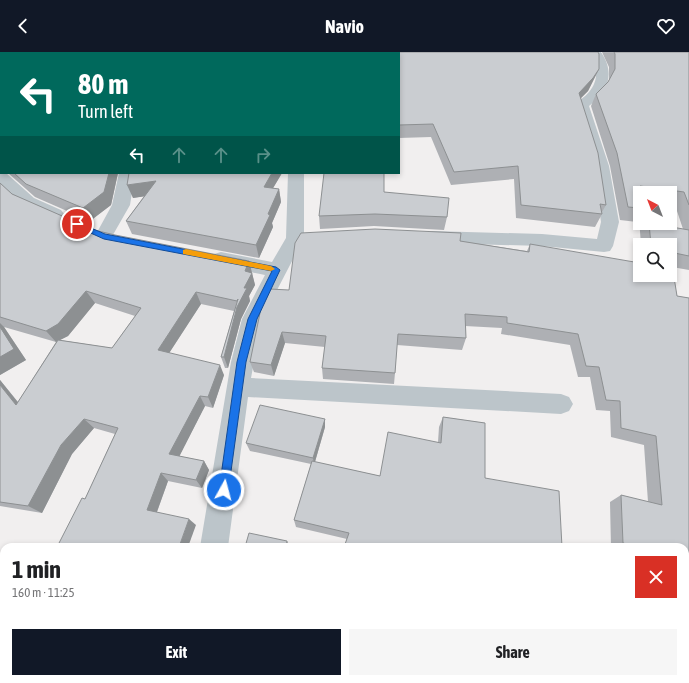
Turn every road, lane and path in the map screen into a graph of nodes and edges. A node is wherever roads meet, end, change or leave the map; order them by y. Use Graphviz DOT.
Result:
graph roads {
  1 [pos="595,52"];
  2 [pos="127,174"];
  3 [pos="296,174"];
  4 [pos="0,177"];
  5 [pos="7,192"];
  6 [pos="71,222"];
  7 [pos="104,235"];
  8 [pos="414,236"];
  9 [pos="201,255"];
  10 [pos="276,270"];
  11 [pos="238,387"];
  12 [pos="561,404"];
  13 [pos="215,543"];
  1 -- 8 [label="street"];
  2 -- 7 [label="street"];
  3 -- 10 [label="street"];
  4 -- 5 [label="street"];
  5 -- 6 [label="street"];
  9 -- 10 [label="street"];
  10 -- 11 [label="street"];
  11 -- 12 [label="street"];
  11 -- 13 [label="street"];
}
